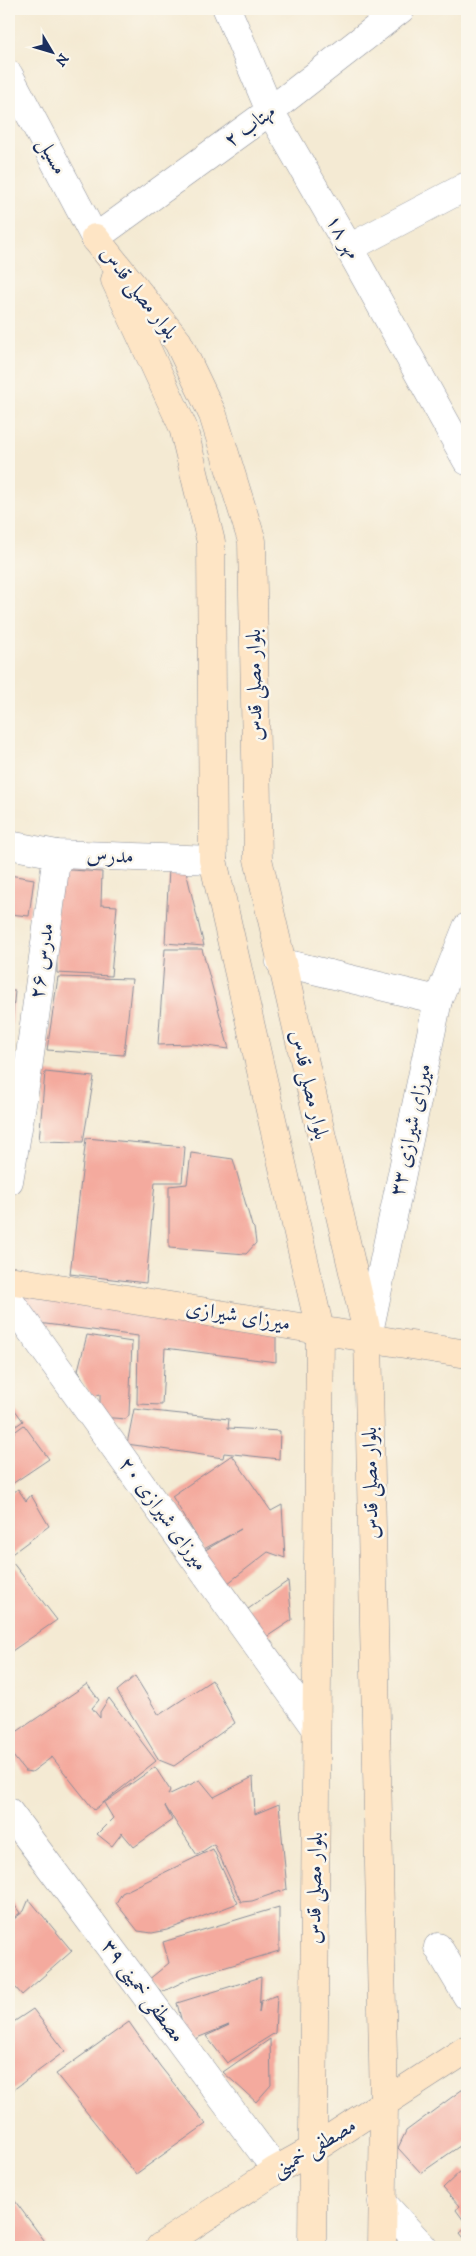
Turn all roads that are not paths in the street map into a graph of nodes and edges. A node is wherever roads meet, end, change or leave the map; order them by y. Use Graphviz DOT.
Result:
graph roads {
  1 [pos="227,9"];
  2 [pos="401,9"];
  3 [pos="9,75"];
  4 [pos="270,111"];
  5 [pos="467,186"];
  6 [pos="96,238"];
  7 [pos="349,248"];
  8 [pos="467,458"];
  9 [pos="9,845"];
  10 [pos="57,854"];
  11 [pos="213,860"];
  12 [pos="467,927"];
  13 [pos="280,962"];
  14 [pos="438,1000"];
  15 [pos="9,1181"];
  16 [pos="9,1280"];
  17 [pos="9,1300"];
  18 [pos="320,1330"];
  19 [pos="368,1337"];
  20 [pos="467,1354"];
  21 [pos="316,1728"];
  22 [pos="9,1812"];
  23 [pos="438,1947"];
  24 [pos="467,1996"];
  25 [pos="467,2049"];
  26 [pos="384,2105"];
  27 [pos="312,2150"];
  28 [pos="276,2170"];
  29 [pos="382,2202"];
  30 [pos="160,2247"];
  31 [pos="312,2247"];
  32 [pos="382,2247"];
  33 [pos="423,2247"];
  1 -- 4 [label="street, مهر ۱۸"];
  2 -- 4 [label="street, مهتاب ۲"];
  3 -- 6 [label="street, مسیل"];
  4 -- 6 [label="street, مهتاب ۲"];
  4 -- 7 [label="street, مهر ۱۸"];
  5 -- 7 [label="street"];
  6 -- 11 [label="main road, بلوار مصلی قدس"];
  6 -- 13 [label="main road, بلوار مصلی قدس"];
  7 -- 8 [label="street, مهر ۱۸"];
  9 -- 10 [label="street, مدرس"];
  10 -- 11 [label="street, مدرس"];
  10 -- 15 [label="street, مدرس ۲۶"];
  11 -- 18 [label="main road, بلوار مصلی قدس"];
  12 -- 14 [label="street, میرزای شیرازی ۳۳"];
  13 -- 14 [label="street"];
  13 -- 19 [label="main road, بلوار مصلی قدس"];
  14 -- 19 [label="street, میرزای شیرازی ۳۳"];
  16 -- 18 [label="main road, میرزای شیرازی"];
  17 -- 21 [label="street, میرزای شیرازی ۲۰"];
  18 -- 19 [label="main road, میرزای شیرازی"];
  18 -- 21 [label="main road, بلوار مصلی قدس"];
  19 -- 20 [label="main road, میرزای شیرازی"];
  19 -- 26 [label="main road, بلوار مصلی قدس"];
  21 -- 27 [label="main road, بلوار مصلی قدس"];
  22 -- 28 [label="street, مصطفی خمینی ۳۹"];
  23 -- 24 [label="street"];
  25 -- 26 [label="main road, مصطفی خمینی"];
  26 -- 27 [label="main road, مصطفی خمینی"];
  26 -- 29 [label="main road, بلوار مصلی قدس"];
  27 -- 28 [label="main road, مصطفی خمینی"];
  27 -- 31 [label="main road, بلوار مصلی قدس"];
  28 -- 30 [label="main road, مصطفی خمینی"];
  29 -- 32 [label="main road, بلوار مصلی قدس"];
  29 -- 33 [label="street"];
}
